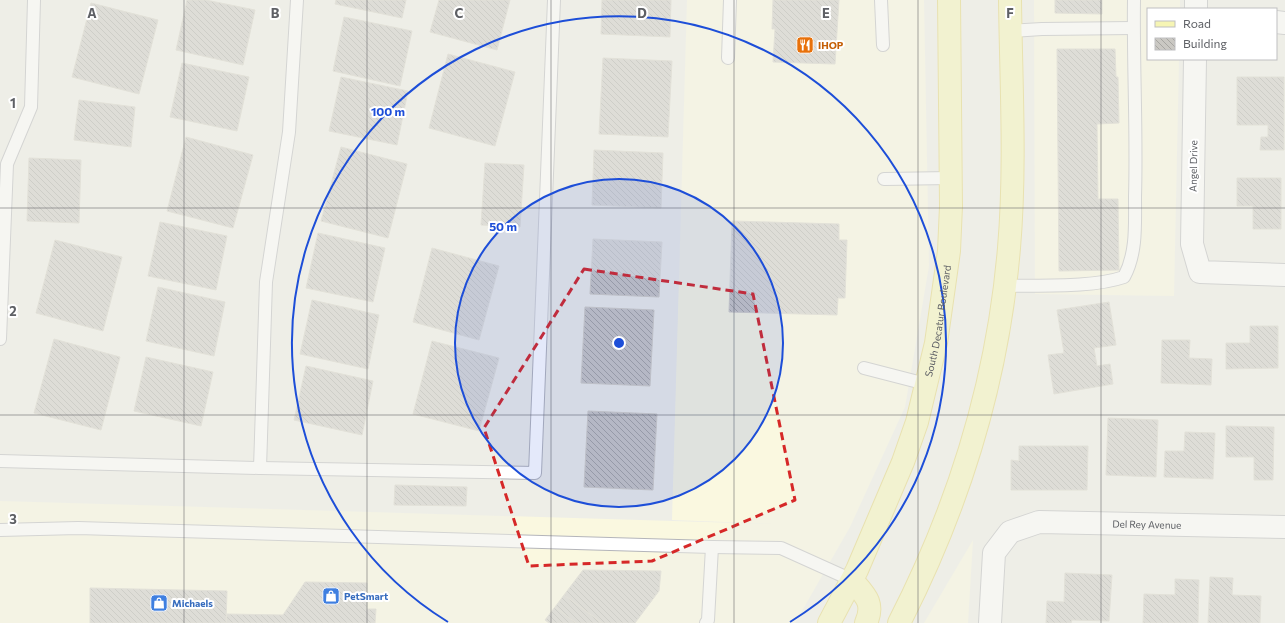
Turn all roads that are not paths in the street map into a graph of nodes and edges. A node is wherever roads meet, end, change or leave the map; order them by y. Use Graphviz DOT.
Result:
graph roads {
  1 [pos="34,0"];
  2 [pos="297,0"];
  3 [pos="554,0"];
  4 [pos="730,0"];
  5 [pos="881,0"];
  6 [pos="949,0"];
  7 [pos="1010,0"];
  8 [pos="1134,0"];
  9 [pos="1134,28"];
  10 [pos="1010,31"];
  11 [pos="884,45"];
  12 [pos="728,58"];
  13 [pos="1195,60"];
  14 [pos="951,178"];
  15 [pos="884,179"];
  16 [pos="1285,275"];
  17 [pos="1005,286"];
  18 [pos="0,339"];
  19 [pos="864,368"];
  20 [pos="926,384"];
  21 [pos="0,461"];
  22 [pos="260,468"];
  23 [pos="1285,527"];
  24 [pos="0,530"];
  25 [pos="712,547"];
  26 [pos="852,580"];
  27 [pos="901,622"];
  28 [pos="706,623"];
  29 [pos="829,623"];
  30 [pos="866,623"];
  31 [pos="990,623"];
  1 -- 18 [label="lane"];
  2 -- 22 [label="lane"];
  3 -- 22 [label="lane"];
  4 -- 12 [label="lane"];
  5 -- 11 [label="lane"];
  6 -- 14 [label="main road, South Decatur Boulevard"];
  7 -- 10 [label="main road"];
  8 -- 9 [label="lane"];
  9 -- 10 [label="lane"];
  9 -- 17 [label="lane"];
  10 -- 17 [label="main road"];
  13 -- 16 [label="street, Angel Drive"];
  14 -- 15 [label="lane"];
  14 -- 20 [label="main road, South Decatur Boulevard"];
  17 -- 27 [label="main road"];
  19 -- 20 [label="lane"];
  20 -- 26 [label="main road, South Decatur Boulevard"];
  21 -- 22 [label="lane"];
  23 -- 31 [label="street, Del Rey Avenue"];
  24 -- 25 [label="lane"];
  25 -- 26 [label="lane"];
  25 -- 28 [label="lane"];
  26 -- 29 [label="main road, South Decatur Boulevard"];
  26 -- 30 [label="main road"];
}
